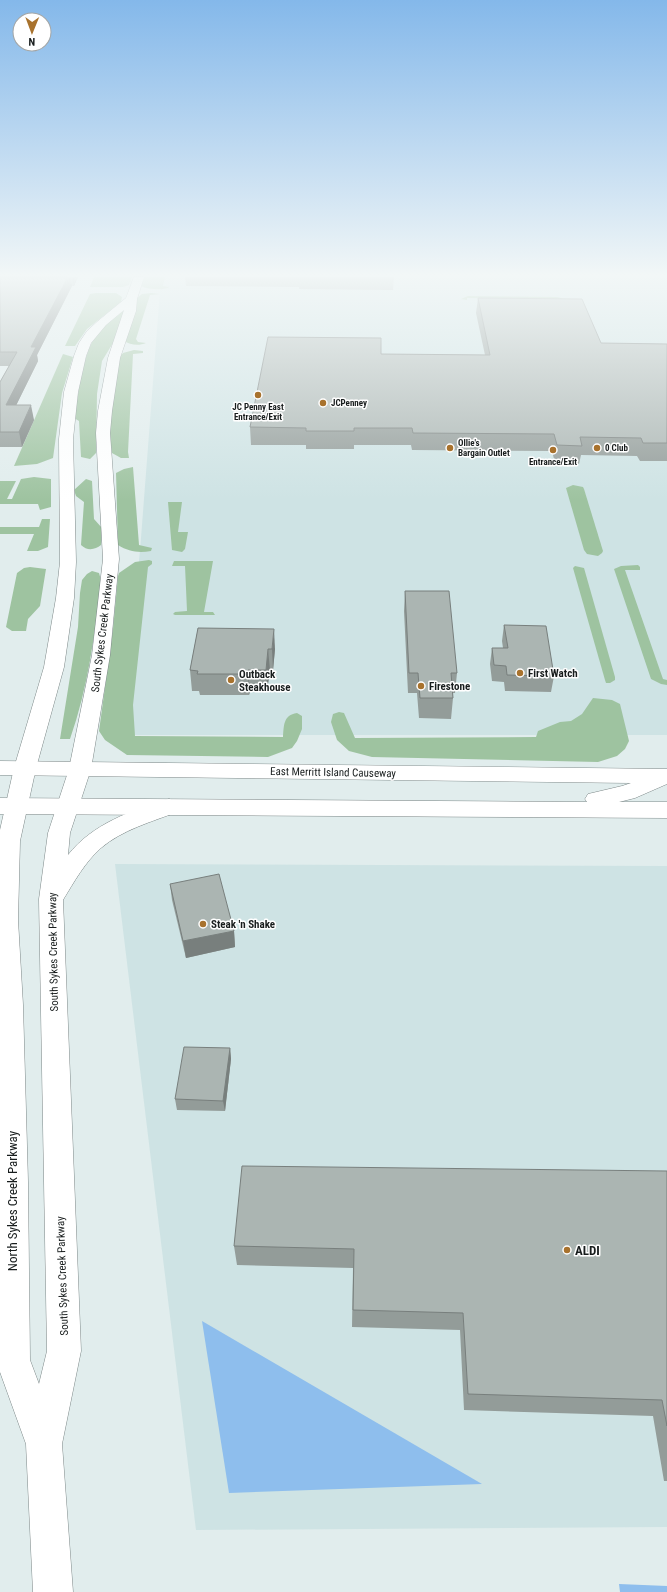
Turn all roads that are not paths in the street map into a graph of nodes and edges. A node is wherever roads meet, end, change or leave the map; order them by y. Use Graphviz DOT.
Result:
graph roads {
  1 [pos="82,351"];
  2 [pos="116,351"];
  3 [pos="0,768"];
  4 [pos="25,768"];
  5 [pos="80,769"];
  6 [pos="667,776"];
  7 [pos="9,806"];
  8 [pos="68,807"];
  9 [pos="169,807"];
  10 [pos="479,807"];
  11 [pos="667,810"];
  12 [pos="3,866"];
  13 [pos="51,899"];
  14 [pos="44,1444"];
  15 [pos="53,1592"];
  1 -- 4 [label="street"];
  2 -- 5 [label="street, South Sykes Creek Parkway"];
  3 -- 4 [label="street, East Merritt Island Causeway"];
  4 -- 5 [label="street, East Merritt Island Causeway"];
  4 -- 7 [label="street"];
  5 -- 6 [label="street, East Merritt Island Causeway"];
  5 -- 8 [label="street, South Sykes Creek Parkway"];
  6 -- 10 [label="street"];
  7 -- 8 [label="street"];
  7 -- 12 [label="street, North Sykes Creek Parkway"];
  8 -- 9 [label="street"];
  8 -- 13 [label="street, South Sykes Creek Parkway"];
  9 -- 10 [label="street"];
  9 -- 13 [label="street"];
  10 -- 11 [label="street"];
  12 -- 14 [label="street, North Sykes Creek Parkway"];
  13 -- 14 [label="street, South Sykes Creek Parkway"];
  14 -- 15 [label="street, North Sykes Creek Parkway"];
}
